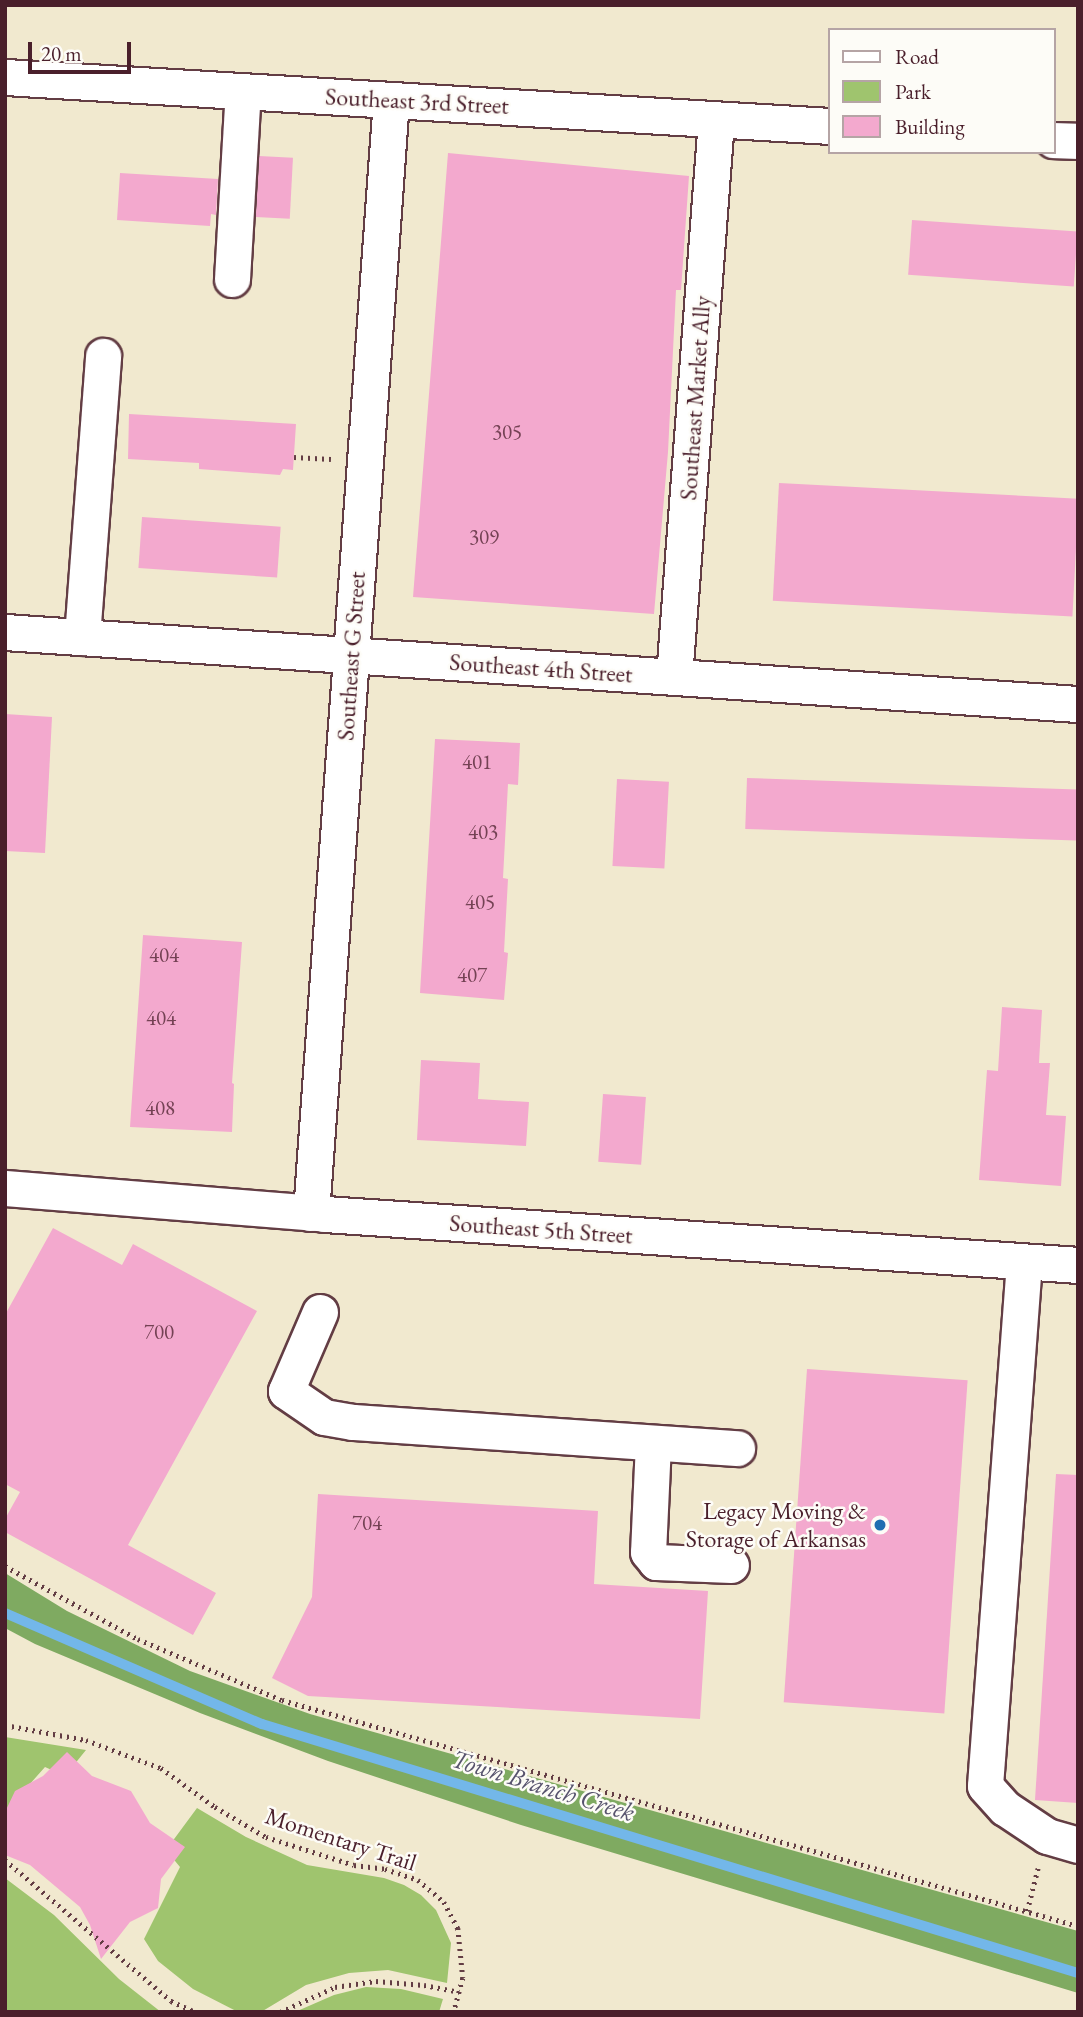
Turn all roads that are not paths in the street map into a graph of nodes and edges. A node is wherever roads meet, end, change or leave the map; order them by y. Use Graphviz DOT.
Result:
graph roads {
  1 [pos="5,77"];
  2 [pos="243,91"];
  3 [pos="391,100"];
  4 [pos="716,120"];
  5 [pos="828,127"];
  6 [pos="1055,140"];
  7 [pos="1078,141"];
  8 [pos="232,279"];
  9 [pos="103,356"];
  10 [pos="5,632"];
  11 [pos="82,637"];
  12 [pos="351,655"];
  13 [pos="674,677"];
  14 [pos="1078,704"];
  15 [pos="5,1188"];
  16 [pos="311,1213"];
  17 [pos="1024,1262"];
  18 [pos="1078,1265"];
  19 [pos="320,1312"];
  20 [pos="653,1443"];
  21 [pos="737,1448"];
  22 [pos="731,1565"];
  23 [pos="1062,1840"];
  1 -- 2 [label="street, Southeast 3rd Street"];
  2 -- 3 [label="street, Southeast 3rd Street"];
  2 -- 8 [label="street"];
  3 -- 4 [label="street, Southeast 3rd Street"];
  3 -- 12 [label="street, Southeast G Street"];
  4 -- 5 [label="street, Southeast 3rd Street"];
  4 -- 13 [label="street, Southeast Market Ally"];
  6 -- 7 [label="street"];
  9 -- 11 [label="street"];
  10 -- 11 [label="street, Southeast 4th Street"];
  11 -- 12 [label="street, Southeast 4th Street"];
  12 -- 13 [label="street, Southeast 4th Street"];
  12 -- 16 [label="street, Southeast G Street"];
  13 -- 14 [label="street, Southeast 4th Street"];
  15 -- 16 [label="street, Southeast 5th Street"];
  16 -- 17 [label="street, Southeast 5th Street"];
  17 -- 18 [label="street, Southeast 5th Street"];
  17 -- 23 [label="street"];
  19 -- 20 [label="street"];
  20 -- 21 [label="street"];
  20 -- 22 [label="street"];
}
